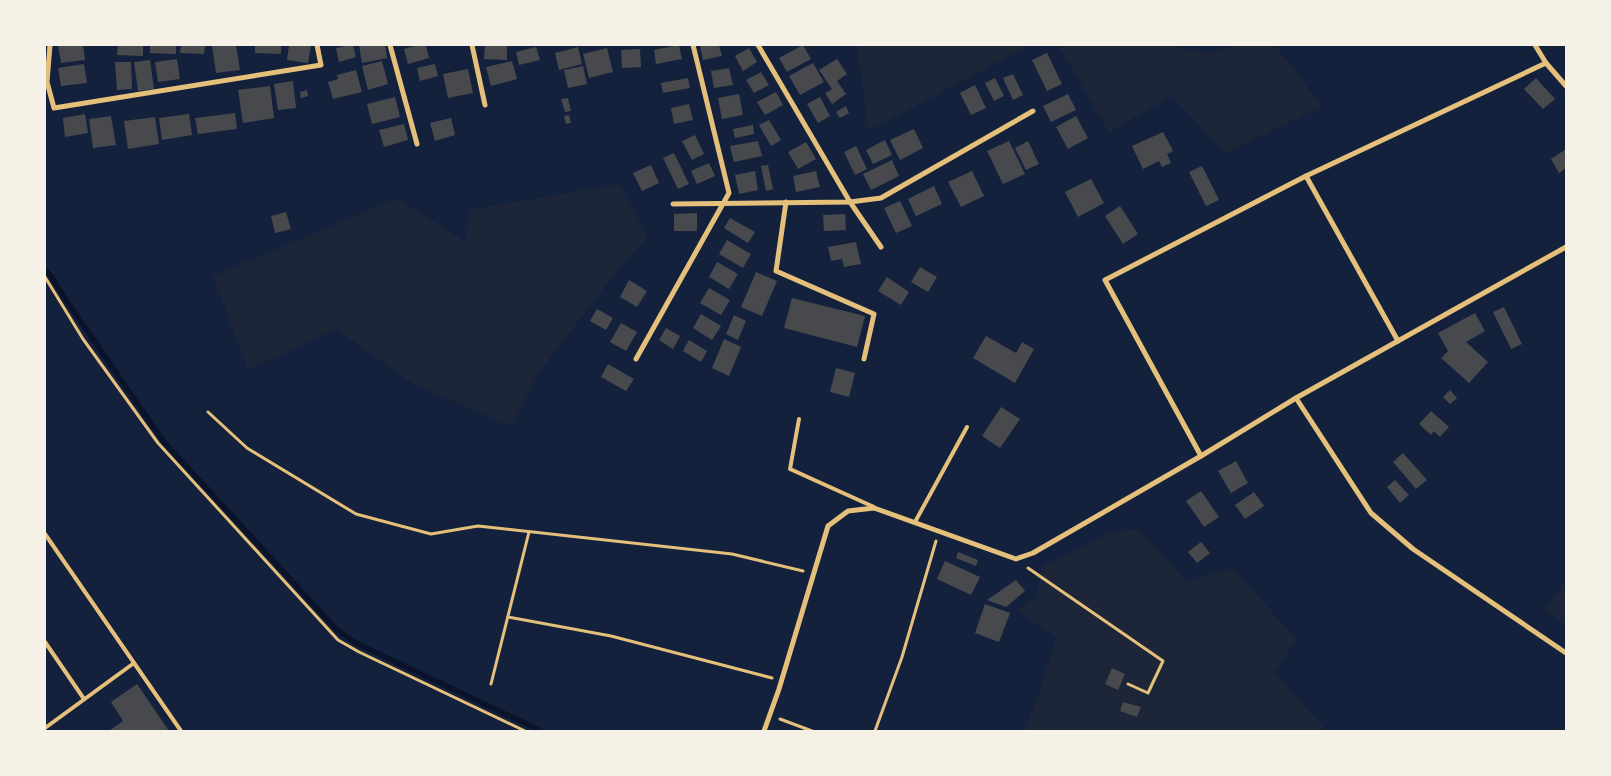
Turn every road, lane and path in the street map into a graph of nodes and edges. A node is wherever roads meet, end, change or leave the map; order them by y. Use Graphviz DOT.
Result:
graph roads {
  1 [pos="50,45"];
  2 [pos="317,45"];
  3 [pos="390,45"];
  4 [pos="472,45"];
  5 [pos="693,45"];
  6 [pos="758,45"];
  7 [pos="1536,45"];
  8 [pos="1546,62"];
  9 [pos="1566,86"];
  10 [pos="485,105"];
  11 [pos="1033,111"];
  12 [pos="417,144"];
  13 [pos="1306,176"];
  14 [pos="724,202"];
  15 [pos="786,202"];
  16 [pos="850,202"];
  17 [pos="673,204"];
  18 [pos="880,247"];
  19 [pos="1566,247"];
  20 [pos="45,277"];
  21 [pos="1398,340"];
  22 [pos="636,359"];
  23 [pos="864,359"];
  24 [pos="1296,398"];
  25 [pos="208,412"];
  26 [pos="799,419"];
  27 [pos="967,427"];
  28 [pos="1201,456"];
  29 [pos="874,508"];
  30 [pos="915,522"];
  31 [pos="939,531"];
  32 [pos="529,532"];
  33 [pos="45,534"];
  34 [pos="1016,559"];
  35 [pos="814,573"];
  36 [pos="508,617"];
  37 [pos="45,642"];
  38 [pos="1566,653"];
  39 [pos="134,663"];
  40 [pos="782,681"];
  41 [pos="490,684"];
  42 [pos="1128,684"];
  43 [pos="84,699"];
  44 [pos="770,715"];
  45 [pos="45,728"];
  46 [pos="181,731"];
  47 [pos="525,731"];
  48 [pos="764,731"];
  49 [pos="812,731"];
  50 [pos="875,731"];
  1 -- 2 [label="street"];
  3 -- 12 [label="street"];
  4 -- 10 [label="street"];
  5 -- 14 [label="street"];
  6 -- 16 [label="street"];
  7 -- 8 [label="street"];
  8 -- 9 [label="street"];
  8 -- 13 [label="street"];
  11 -- 16 [label="street"];
  13 -- 21 [label="street"];
  13 -- 28 [label="street"];
  14 -- 15 [label="street"];
  14 -- 17 [label="street"];
  14 -- 22 [label="street"];
  15 -- 16 [label="street"];
  15 -- 23 [label="street"];
  16 -- 18 [label="street"];
  19 -- 21 [label="street"];
  20 -- 47 [label="path"];
  21 -- 24 [label="street"];
  24 -- 28 [label="street"];
  24 -- 38 [label="street"];
  25 -- 32 [label="path"];
  26 -- 29 [label="lane"];
  27 -- 30 [label="lane"];
  28 -- 34 [label="street"];
  29 -- 30 [label="street"];
  29 -- 35 [label="street"];
  30 -- 31 [label="street"];
  31 -- 34 [label="street"];
  31 -- 50 [label="path"];
  32 -- 35 [label="path"];
  32 -- 36 [label="path"];
  33 -- 39 [label="lane"];
  34 -- 42 [label="path"];
  35 -- 40 [label="street"];
  36 -- 40 [label="path"];
  36 -- 41 [label="path"];
  37 -- 43 [label="lane"];
  39 -- 43 [label="lane"];
  39 -- 46 [label="lane"];
  40 -- 44 [label="street"];
  43 -- 45 [label="lane"];
  44 -- 48 [label="street"];
  44 -- 49 [label="path"];
}
